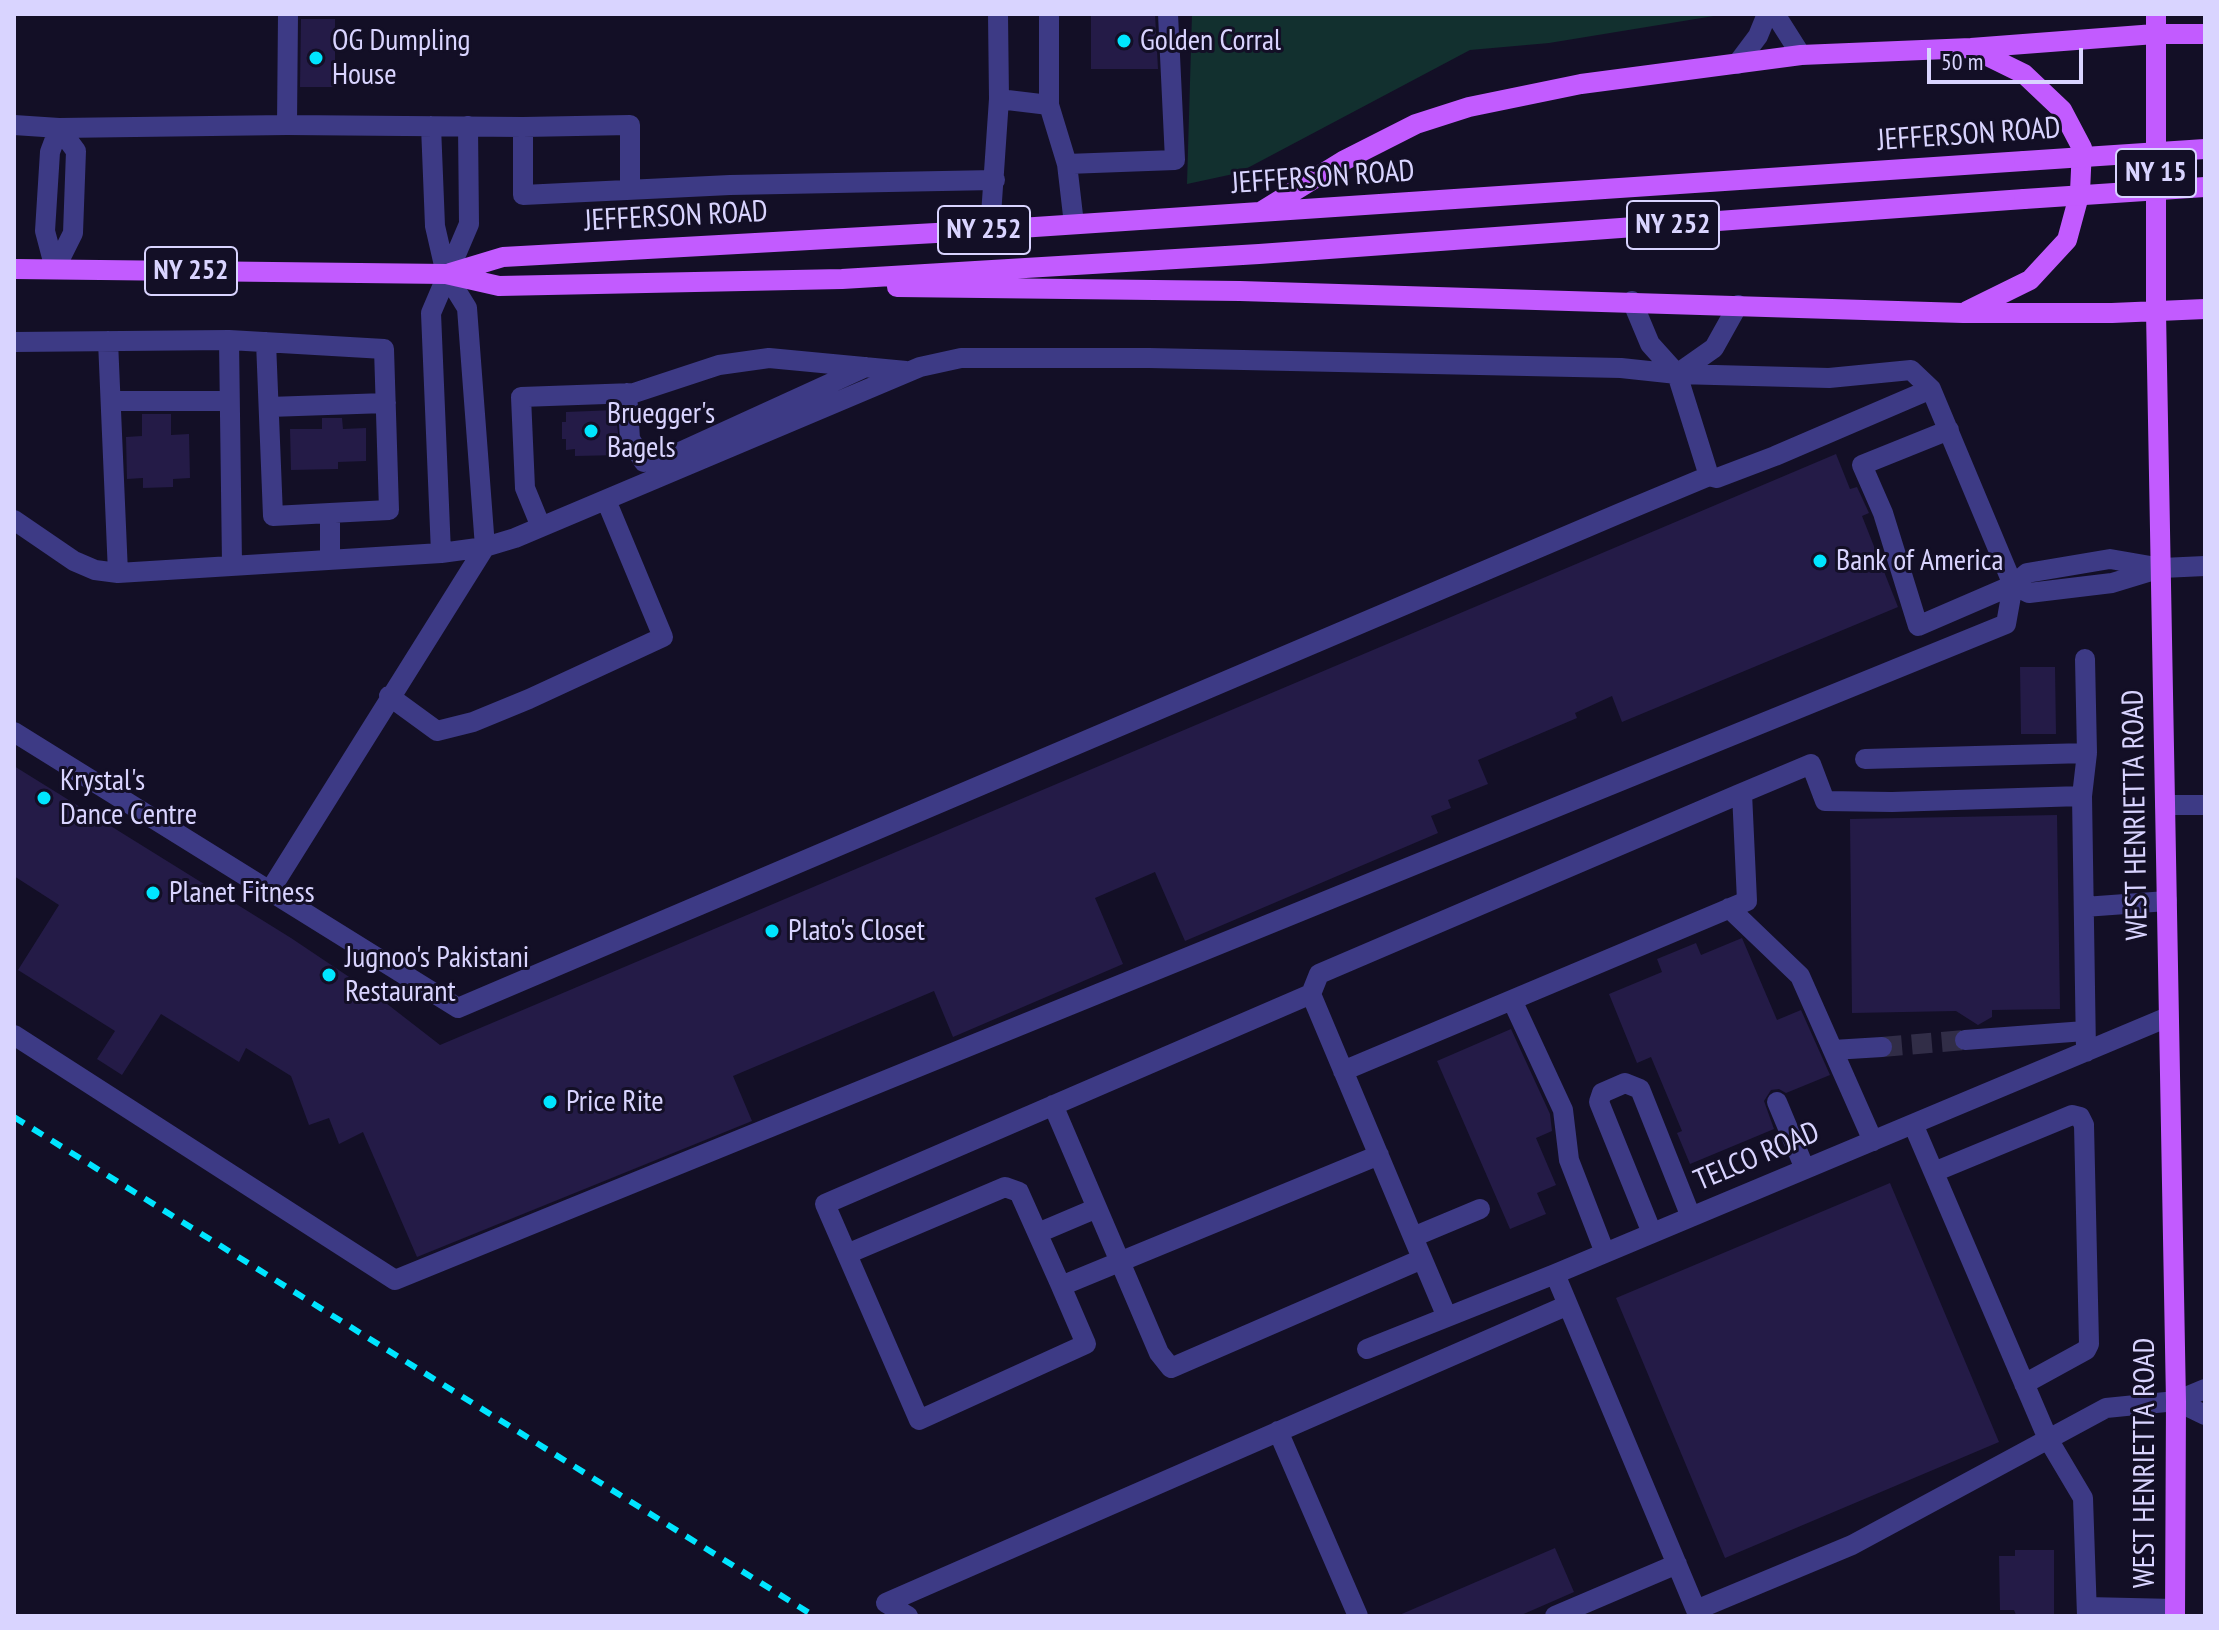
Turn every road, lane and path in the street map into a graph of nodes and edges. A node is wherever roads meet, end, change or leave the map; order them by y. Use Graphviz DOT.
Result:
graph roads {
  1 [pos="288,14"];
  2 [pos="998,14"];
  3 [pos="1049,14"];
  4 [pos="1168,14"];
  5 [pos="1767,14"];
  6 [pos="1775,14"];
  7 [pos="2156,24"];
  8 [pos="2205,34"];
  9 [pos="1971,48"];
  10 [pos="1801,55"];
  11 [pos="1737,64"];
  12 [pos="999,99"];
  13 [pos="1049,105"];
  14 [pos="14,125"];
  15 [pos="287,125"];
  16 [pos="431,126"];
  17 [pos="468,126"];
  18 [pos="523,127"];
  19 [pos="59,128"];
  20 [pos="2205,149"];
  21 [pos="1067,164"];
  22 [pos="995,180"];
  23 [pos="2205,187"];
  24 [pos="630,190"];
  25 [pos="1258,213"];
  26 [pos="1074,224"];
  27 [pos="990,230"];
  28 [pos="14,269"];
  29 [pos="55,269"];
  30 [pos="446,274"];
  31 [pos="842,279"];
  32 [pos="1632,301"];
  33 [pos="1738,305"];
  34 [pos="2205,309"];
  35 [pos="2156,312"];
  36 [pos="1963,313"];
  37 [pos="229,340"];
  38 [pos="108,341"];
  39 [pos="14,342"];
  40 [pos="266,342"];
  41 [pos="866,367"];
  42 [pos="910,371"];
  43 [pos="1677,374"];
  44 [pos="1931,389"];
  45 [pos="627,393"];
  46 [pos="111,401"];
  47 [pos="229,401"];
  48 [pos="386,403"];
  49 [pos="269,407"];
  50 [pos="1949,430"];
  51 [pos="1713,477"];
  52 [pos="606,500"];
  53 [pos="330,513"];
  54 [pos="14,520"];
  55 [pos="541,527"];
  56 [pos="485,547"];
  57 [pos="441,553"];
  58 [pos="330,559"];
  59 [pos="232,564"];
  60 [pos="2205,566"];
  61 [pos="2162,568"];
  62 [pos="118,573"];
  63 [pos="2013,585"];
  64 [pos="2085,659"];
  65 [pos="389,696"];
  66 [pos="14,732"];
  67 [pos="2087,753"];
  68 [pos="1865,759"];
  69 [pos="1742,793"];
  70 [pos="2082,796"];
  71 [pos="2165,805"];
  72 [pos="2205,805"];
  73 [pos="269,892"];
  74 [pos="2167,901"];
  75 [pos="2084,907"];
  76 [pos="1729,908"];
  77 [pos="1311,994"];
  78 [pos="1512,1000"];
  79 [pos="2168,1017"];
  80 [pos="14,1035"];
  81 [pos="1965,1040"];
  82 [pos="2086,1041"];
  83 [pos="1882,1047"];
  84 [pos="1833,1050"];
  85 [pos="1343,1071"];
  86 [pos="1777,1102"];
  87 [pos="1053,1105"];
  88 [pos="1913,1124"];
  89 [pos="1873,1141"];
  90 [pos="1379,1155"];
  91 [pos="1805,1169"];
  92 [pos="1934,1172"];
  93 [pos="1097,1208"];
  94 [pos="1480,1209"];
  95 [pos="1691,1217"];
  96 [pos="1038,1233"];
  97 [pos="1652,1233"];
  98 [pos="1413,1237"];
  99 [pos="1605,1253"];
  100 [pos="847,1254"];
  101 [pos="1422,1259"];
  102 [pos="1120,1262"];
  103 [pos="1555,1274"];
  104 [pos="1061,1286"];
  105 [pos="1568,1305"];
  106 [pos="1447,1317"];
  107 [pos="1367,1349"];
  108 [pos="2024,1384"];
  109 [pos="2205,1389"];
  110 [pos="2176,1401"];
  111 [pos="2205,1415"];
  112 [pos="1278,1431"];
  113 [pos="2048,1439"];
  114 [pos="1677,1564"];
  115 [pos="881,1609"];
  116 [pos="2087,1612"];
  117 [pos="2175,1612"];
  118 [pos="908,1616"];
  119 [pos="1358,1616"];
  120 [pos="1555,1616"];
  1 -- 15 [label="street"];
  2 -- 12 [label="street"];
  3 -- 13 [label="street"];
  4 -- 21 [label="street"];
  5 -- 11 [label="street"];
  6 -- 10 [label="street"];
  7 -- 8 [label="main road"];
  7 -- 9 [label="main road"];
  7 -- 35 [label="main road, WEST HENRIETTA ROAD / NY 15"];
  9 -- 10 [label="main road"];
  9 -- 36 [label="main road"];
  10 -- 11 [label="main road"];
  11 -- 25 [label="main road"];
  12 -- 13 [label="street"];
  12 -- 22 [label="street"];
  13 -- 21 [label="street"];
  14 -- 19 [label="street"];
  15 -- 16 [label="street"];
  15 -- 19 [label="street"];
  16 -- 17 [label="street"];
  16 -- 30 [label="street"];
  17 -- 18 [label="street"];
  17 -- 30 [label="street"];
  18 -- 24 [label="street"];
  18 -- 24 [label="street"];
  19 -- 29 [label="street"];
  20 -- 25 [label="main road, JEFFERSON ROAD / NY 252, bridge"];
  21 -- 26 [label="street"];
  22 -- 24 [label="street"];
  22 -- 27 [label="street"];
  23 -- 31 [label="main road, JEFFERSON ROAD / NY 252, bridge"];
  25 -- 26 [label="main road, JEFFERSON ROAD / NY 252"];
  26 -- 27 [label="main road, JEFFERSON ROAD / NY 252"];
  27 -- 30 [label="main road, JEFFERSON ROAD / NY 252"];
  28 -- 29 [label="main road, JEFFERSON ROAD / NY 252"];
  29 -- 30 [label="main road, JEFFERSON ROAD / NY 252"];
  30 -- 31 [label="main road, JEFFERSON ROAD / NY 252"];
  30 -- 56 [label="street"];
  30 -- 57 [label="street"];
  31 -- 32 [label="main road"];
  32 -- 33 [label="main road"];
  32 -- 43 [label="street"];
  33 -- 36 [label="main road"];
  33 -- 43 [label="street"];
  34 -- 35 [label="main road"];
  35 -- 36 [label="main road"];
  35 -- 61 [label="main road, WEST HENRIETTA ROAD / NY 15"];
  37 -- 38 [label="street"];
  37 -- 40 [label="street"];
  37 -- 47 [label="street"];
  38 -- 39 [label="street"];
  38 -- 46 [label="street"];
  40 -- 48 [label="street"];
  40 -- 49 [label="street"];
  41 -- 42 [label="street"];
  41 -- 45 [label="street"];
  41 -- 45 [label="street"];
  42 -- 43 [label="street"];
  42 -- 52 [label="street"];
  43 -- 44 [label="street"];
  43 -- 51 [label="street"];
  44 -- 50 [label="street"];
  44 -- 51 [label="street"];
  45 -- 55 [label="street"];
  46 -- 47 [label="street"];
  46 -- 62 [label="street"];
  47 -- 59 [label="street"];
  48 -- 49 [label="street"];
  48 -- 53 [label="street"];
  49 -- 53 [label="street"];
  50 -- 63 [label="street"];
  50 -- 63 [label="street"];
  51 -- 73 [label="street"];
  52 -- 55 [label="street"];
  52 -- 65 [label="street"];
  53 -- 58 [label="street"];
  54 -- 62 [label="street"];
  55 -- 56 [label="street"];
  56 -- 57 [label="street"];
  56 -- 65 [label="street"];
  57 -- 58 [label="street"];
  58 -- 59 [label="street"];
  59 -- 62 [label="street"];
  60 -- 61 [label="street"];
  61 -- 63 [label="street"];
  61 -- 71 [label="main road, WEST HENRIETTA ROAD / NY 15"];
  63 -- 80 [label="street"];
  64 -- 67 [label="street"];
  65 -- 73 [label="street"];
  66 -- 73 [label="street"];
  67 -- 68 [label="street"];
  67 -- 70 [label="street"];
  69 -- 70 [label="street"];
  69 -- 76 [label="street"];
  69 -- 77 [label="street"];
  70 -- 75 [label="street"];
  71 -- 72 [label="street"];
  71 -- 74 [label="main road, WEST HENRIETTA ROAD / NY 15"];
  74 -- 75 [label="street"];
  74 -- 79 [label="main road, WEST HENRIETTA ROAD / NY 15"];
  75 -- 82 [label="street"];
  76 -- 78 [label="street"];
  76 -- 84 [label="street"];
  77 -- 85 [label="street"];
  77 -- 87 [label="street"];
  78 -- 85 [label="street"];
  78 -- 99 [label="street"];
  79 -- 82 [label="street, TELCO ROAD"];
  79 -- 110 [label="main road, WEST HENRIETTA ROAD / NY 15"];
  81 -- 82 [label="street"];
  82 -- 88 [label="street, TELCO ROAD"];
  83 -- 84 [label="street"];
  84 -- 89 [label="street"];
  85 -- 90 [label="street"];
  86 -- 91 [label="street"];
  87 -- 93 [label="street"];
  87 -- 100 [label="street"];
  88 -- 89 [label="street, TELCO ROAD"];
  88 -- 92 [label="street"];
  89 -- 91 [label="street, TELCO ROAD"];
  90 -- 98 [label="street"];
  90 -- 102 [label="street"];
  91 -- 95 [label="street, TELCO ROAD"];
  92 -- 108 [label="street"];
  92 -- 108 [label="street"];
  93 -- 96 [label="street"];
  93 -- 102 [label="street"];
  94 -- 98 [label="street"];
  95 -- 97 [label="street, TELCO ROAD"];
  95 -- 97 [label="street"];
  96 -- 100 [label="street"];
  96 -- 104 [label="street"];
  97 -- 99 [label="street, TELCO ROAD"];
  98 -- 101 [label="street"];
  99 -- 103 [label="street, TELCO ROAD"];
  100 -- 104 [label="street"];
  101 -- 102 [label="street"];
  101 -- 106 [label="street"];
  102 -- 104 [label="street"];
  103 -- 105 [label="street"];
  103 -- 106 [label="street, TELCO ROAD"];
  105 -- 112 [label="street"];
  105 -- 114 [label="street"];
  106 -- 107 [label="street, TELCO ROAD"];
  108 -- 113 [label="street"];
  109 -- 110 [label="street"];
  110 -- 111 [label="street"];
  110 -- 113 [label="street"];
  110 -- 117 [label="main road, WEST HENRIETTA ROAD / NY 15"];
  112 -- 115 [label="street"];
  112 -- 119 [label="street"];
  113 -- 114 [label="street"];
  113 -- 116 [label="street"];
  114 -- 120 [label="street"];
  115 -- 118 [label="street"];
  116 -- 117 [label="street"];
}
